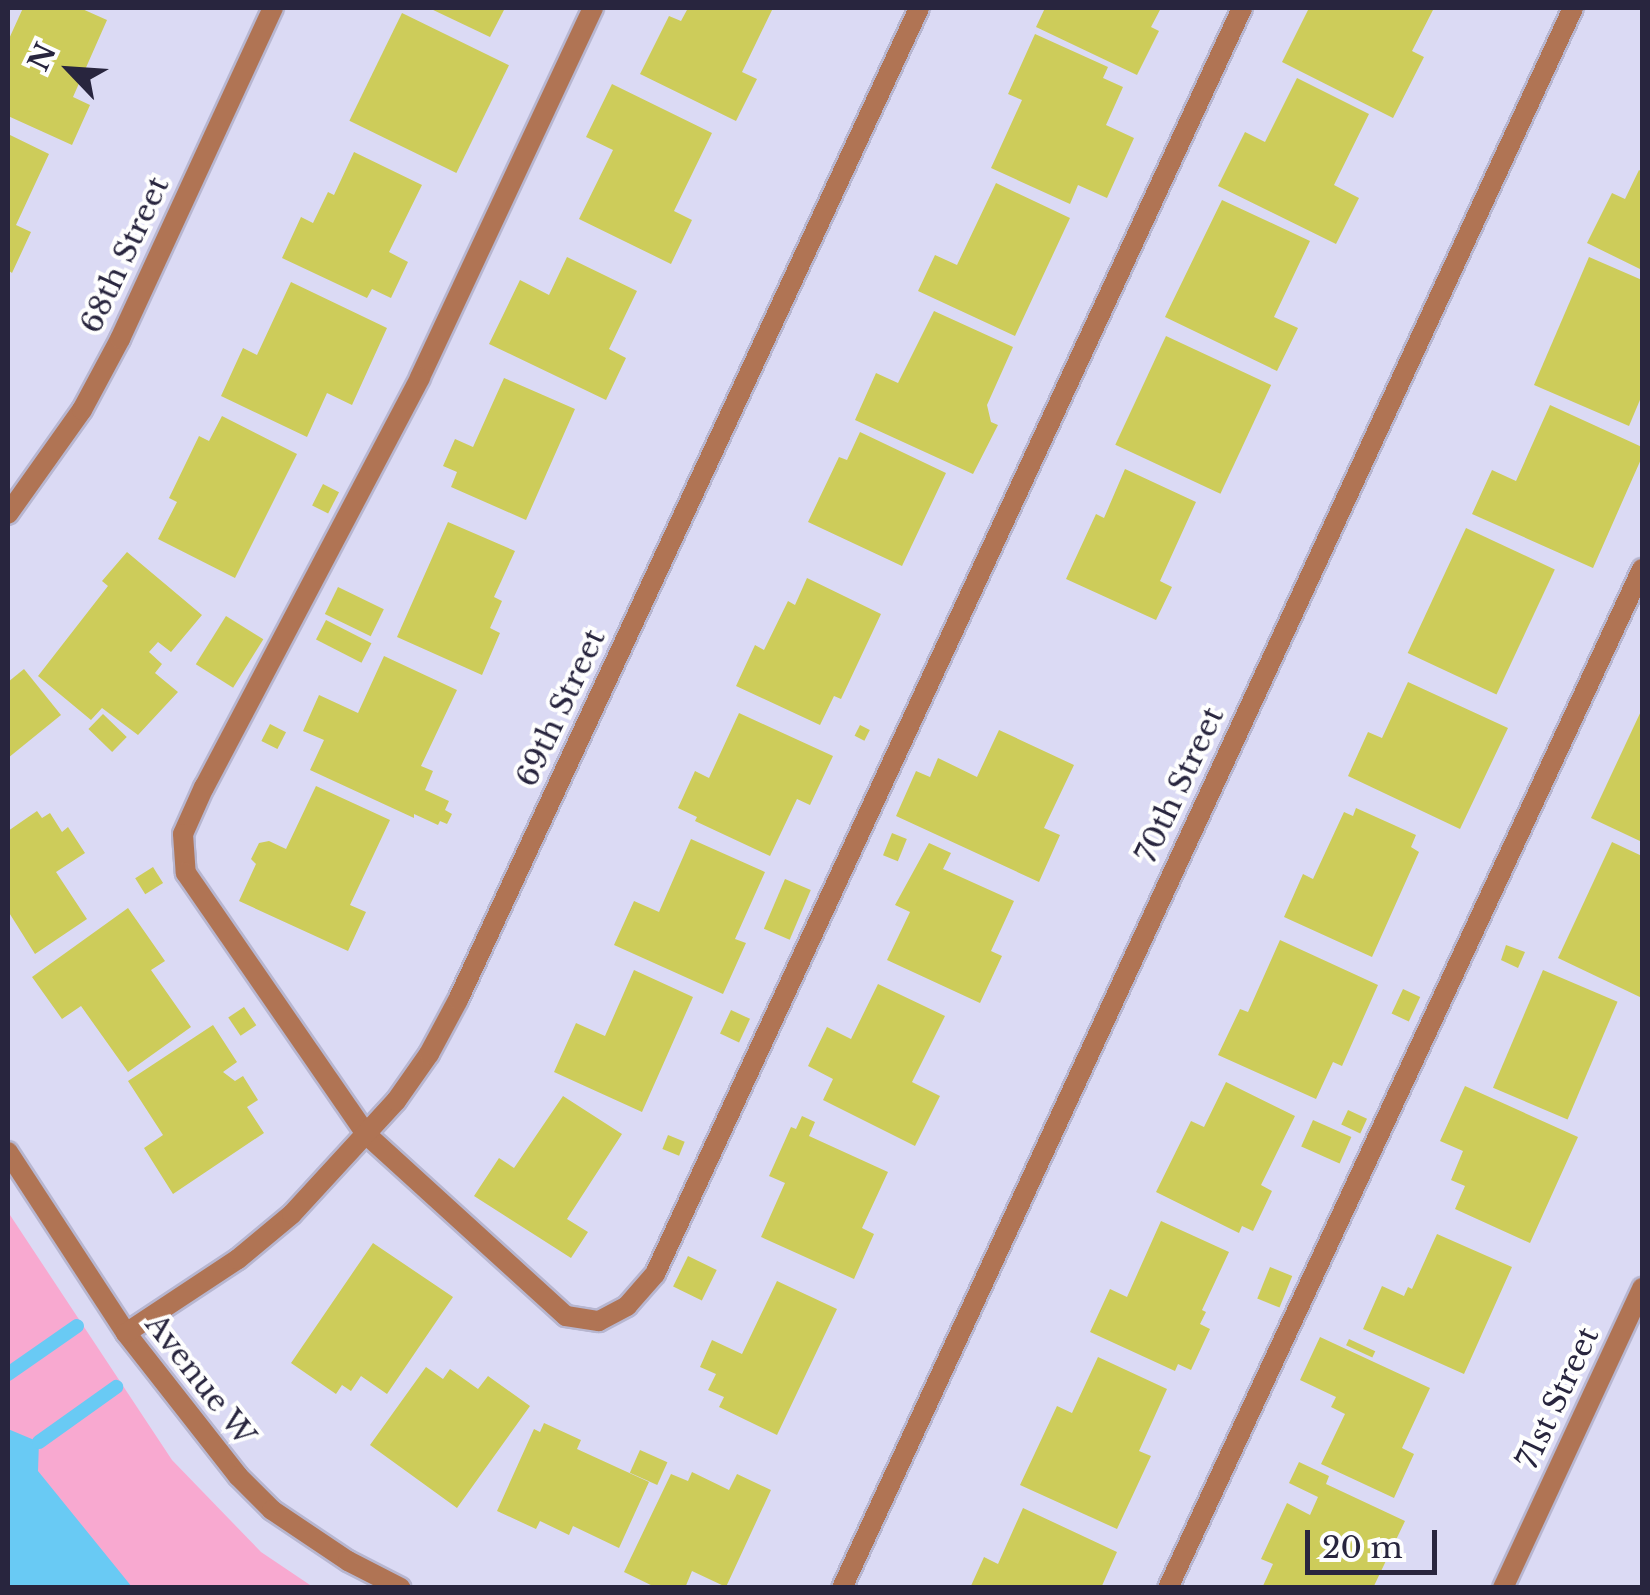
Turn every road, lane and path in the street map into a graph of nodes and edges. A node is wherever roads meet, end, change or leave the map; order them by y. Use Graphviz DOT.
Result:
graph roads {
  1 [pos="273,8"];
  2 [pos="593,8"];
  3 [pos="918,8"];
  4 [pos="1242,8"];
  5 [pos="1573,8"];
  6 [pos="8,514"];
  7 [pos="1642,568"];
  8 [pos="366,1135"];
  9 [pos="8,1152"];
  10 [pos="1642,1288"];
  11 [pos="126,1334"];
  12 [pos="402,1588"];
  13 [pos="842,1588"];
  14 [pos="1168,1588"];
  15 [pos="1503,1588"];
  1 -- 6 [label="street, 68th Street"];
  2 -- 8 [label="street"];
  3 -- 8 [label="street, 69th Street"];
  4 -- 8 [label="street"];
  5 -- 13 [label="street, 70th Street"];
  7 -- 14 [label="street"];
  8 -- 11 [label="street, 69th Street"];
  9 -- 11 [label="street, Avenue W"];
  10 -- 15 [label="street, 71st Street"];
  11 -- 12 [label="street, Avenue W"];
}
